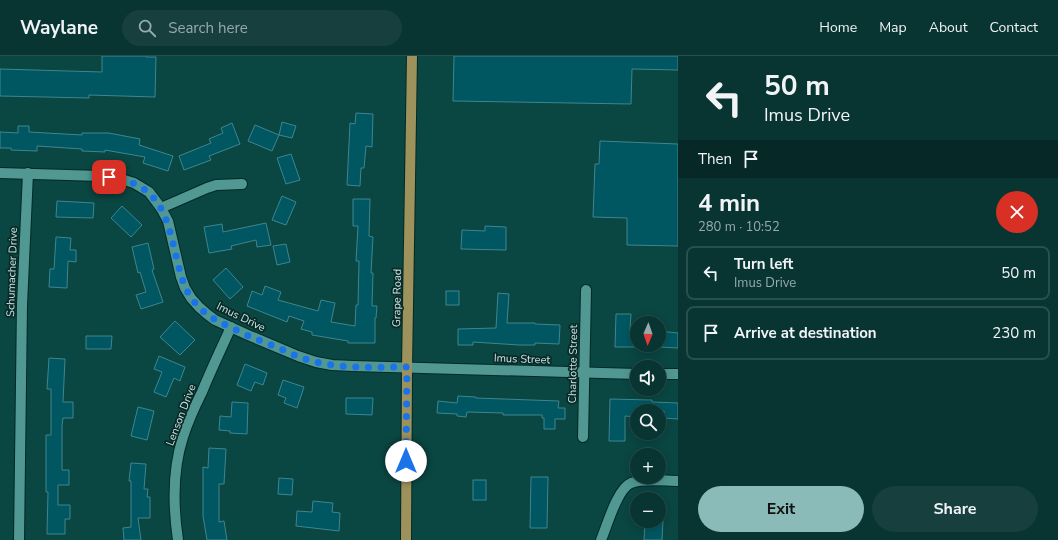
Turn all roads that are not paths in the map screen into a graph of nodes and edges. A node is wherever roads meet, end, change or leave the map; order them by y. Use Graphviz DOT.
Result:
graph roads {
  1 [pos="412,56"];
  2 [pos="0,172"];
  3 [pos="28,173"];
  4 [pos="242,184"];
  5 [pos="161,208"];
  6 [pos="586,290"];
  7 [pos="230,327"];
  8 [pos="407,367"];
  9 [pos="584,372"];
  10 [pos="630,374"];
  11 [pos="666,374"];
  12 [pos="678,374"];
  13 [pos="583,437"];
  14 [pos="678,481"];
  15 [pos="19,540"];
  16 [pos="178,540"];
  17 [pos="406,540"];
  18 [pos="601,540"];
  1 -- 8 [label="main road, Grape Road"];
  2 -- 3 [label="street, Imus Drive"];
  3 -- 5 [label="street, Imus Drive"];
  3 -- 15 [label="street, Schumacher Drive"];
  4 -- 5 [label="street"];
  5 -- 7 [label="street, Imus Drive"];
  6 -- 9 [label="street, Charlotte Street"];
  7 -- 8 [label="street, Imus Drive"];
  7 -- 16 [label="street, Lenson Drive"];
  8 -- 9 [label="street, Imus Street"];
  8 -- 17 [label="main road, Grape Road"];
  9 -- 10 [label="street, Imus Street"];
  9 -- 13 [label="street, Charlotte Street"];
  11 -- 12 [label="street"];
  14 -- 18 [label="street"];
}
